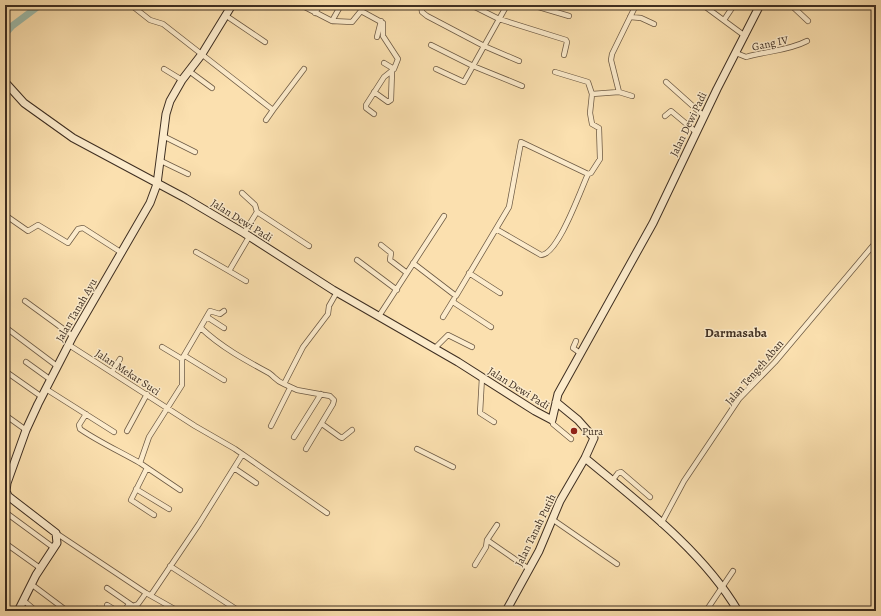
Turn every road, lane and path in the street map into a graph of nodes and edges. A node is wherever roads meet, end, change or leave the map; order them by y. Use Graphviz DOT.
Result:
graph roads {
  1 [pos="131,5"];
  2 [pos="301,5"];
  3 [pos="320,5"];
  4 [pos="341,5"];
  5 [pos="421,5"];
  6 [pos="471,5"];
  7 [pos="507,5"];
  8 [pos="532,5"];
  9 [pos="636,5"];
  10 [pos="703,5"];
  11 [pos="734,5"];
  12 [pos="760,5"];
  13 [pos="791,5"];
  14 [pos="229,6"];
  15 [pos="711,7"];
  16 [pos="315,14"];
  17 [pos="225,15"];
  18 [pos="569,16"];
  19 [pos="630,17"];
  20 [pos="499,19"];
  21 [pos="724,20"];
  22 [pos="332,21"];
  23 [pos="381,21"];
  24 [pos="808,21"];
  25 [pos="654,24"];
  26 [pos="746,36"];
  27 [pos="377,37"];
  28 [pos="807,41"];
  29 [pos="265,42"];
  30 [pos="431,45"];
  31 [pos="484,46"];
  32 [pos="202,54"];
  33 [pos="564,55"];
  34 [pos="735,56"];
  35 [pos="519,62"];
  36 [pos="384,63"];
  37 [pos="473,66"];
  38 [pos="164,69"];
  39 [pos="304,69"];
  40 [pos="436,69"];
  41 [pos="393,70"];
  42 [pos="189,72"];
  43 [pos="555,72"];
  44 [pos="182,80"];
  45 [pos="5,82"];
  46 [pos="666,82"];
  47 [pos="522,86"];
  48 [pos="212,88"];
  49 [pos="374,92"];
  50 [pos="617,92"];
  51 [pos="592,94"];
  52 [pos="632,96"];
  53 [pos="273,110"];
  54 [pos="374,114"];
  55 [pos="665,116"];
  56 [pos="704,116"];
  57 [pos="266,120"];
  58 [pos="696,132"];
  59 [pos="163,136"];
  60 [pos="195,152"];
  61 [pos="161,161"];
  62 [pos="188,174"];
  63 [pos="588,174"];
  64 [pos="157,184"];
  65 [pos="242,193"];
  66 [pos="257,212"];
  67 [pos="5,215"];
  68 [pos="444,216"];
  69 [pos="496,228"];
  70 [pos="247,235"];
  71 [pos="876,242"];
  72 [pos="381,245"];
  73 [pos="309,246"];
  74 [pos="196,252"];
  75 [pos="122,253"];
  76 [pos="357,260"];
  77 [pos="413,264"];
  78 [pos="229,271"];
  79 [pos="407,273"];
  80 [pos="469,273"];
  81 [pos="246,281"];
  82 [pos="397,290"];
  83 [pos="335,291"];
  84 [pos="500,293"];
  85 [pos="456,296"];
  86 [pos="25,301"];
  87 [pos="453,302"];
  88 [pos="224,311"];
  89 [pos="379,316"];
  90 [pos="207,317"];
  91 [pos="442,317"];
  92 [pos="5,326"];
  93 [pos="491,327"];
  94 [pos="201,328"];
  95 [pos="224,328"];
  96 [pos="73,336"];
  97 [pos="576,341"];
  98 [pos="69,345"];
  99 [pos="162,347"];
  100 [pos="472,347"];
  101 [pos="434,349"];
  102 [pos="580,353"];
  103 [pos="183,358"];
  104 [pos="120,359"];
  105 [pos="26,362"];
  106 [pos="57,366"];
  107 [pos="5,371"];
  108 [pos="112,372"];
  109 [pos="485,379"];
  110 [pos="51,380"];
  111 [pos="224,380"];
  112 [pos="284,384"];
  113 [pos="290,388"];
  114 [pos="46,389"];
  115 [pos="147,394"];
  116 [pos="321,394"];
  117 [pos="42,397"];
  118 [pos="556,402"];
  119 [pos="166,408"];
  120 [pos="86,414"];
  121 [pos="5,415"];
  122 [pos="552,420"];
  123 [pos="494,422"];
  124 [pos="322,424"];
  125 [pos="271,426"];
  126 [pos="26,430"];
  127 [pos="352,430"];
  128 [pos="126,431"];
  129 [pos="114,432"];
  130 [pos="294,437"];
  131 [pos="571,439"];
  132 [pos="306,449"];
  133 [pos="417,449"];
  134 [pos="242,455"];
  135 [pos="585,458"];
  136 [pos="140,463"];
  137 [pos="453,466"];
  138 [pos="147,468"];
  139 [pos="234,468"];
  140 [pos="612,481"];
  141 [pos="6,482"];
  142 [pos="256,483"];
  143 [pos="136,489"];
  144 [pos="180,490"];
  145 [pos="6,494"];
  146 [pos="650,497"];
  147 [pos="169,509"];
  148 [pos="5,512"];
  149 [pos="327,513"];
  150 [pos="154,515"];
  151 [pos="552,519"];
  152 [pos="661,524"];
  153 [pos="497,525"];
  154 [pos="56,533"];
  155 [pos="488,540"];
  156 [pos="5,543"];
  157 [pos="54,548"];
  158 [pos="617,564"];
  159 [pos="475,565"];
  160 [pos="170,566"];
  161 [pos="40,568"];
  162 [pos="529,569"];
  163 [pos="733,571"];
  164 [pos="31,584"];
  165 [pos="722,584"];
  166 [pos="107,588"];
  167 [pos="148,594"];
  168 [pos="23,600"];
  169 [pos="129,604"];
  170 [pos="107,605"];
  171 [pos="18,611"];
  172 [pos="36,611"];
  173 [pos="67,611"];
  174 [pos="118,611"];
  175 [pos="178,611"];
  176 [pos="239,611"];
  177 [pos="506,611"];
  178 [pos="706,611"];
  179 [pos="738,611"];
  1 -- 32 [label="street"];
  2 -- 16 [label="street"];
  3 -- 16 [label="street"];
  4 -- 22 [label="street"];
  5 -- 31 [label="street"];
  6 -- 20 [label="street"];
  7 -- 20 [label="street"];
  8 -- 18 [label="street"];
  9 -- 19 [label="street"];
  10 -- 15 [label="street"];
  11 -- 21 [label="street"];
  12 -- 26 [label="street, Jalan Dewi Padi"];
  13 -- 24 [label="street"];
  14 -- 17 [label="street, Jalan Tanah Ayu"];
  15 -- 21 [label="street"];
  16 -- 22 [label="street"];
  17 -- 29 [label="street"];
  17 -- 32 [label="street, Jalan Tanah Ayu"];
  19 -- 25 [label="street"];
  19 -- 50 [label="street"];
  20 -- 31 [label="street"];
  20 -- 33 [label="street"];
  21 -- 26 [label="street"];
  22 -- 23 [label="street"];
  23 -- 27 [label="street"];
  23 -- 41 [label="street"];
  26 -- 34 [label="street, Jalan Dewi Padi"];
  28 -- 34 [label="street, Gang IV"];
  30 -- 37 [label="street"];
  31 -- 35 [label="street"];
  31 -- 37 [label="street"];
  32 -- 42 [label="street, Jalan Tanah Ayu"];
  32 -- 53 [label="street"];
  34 -- 56 [label="street, Jalan Dewi Padi"];
  36 -- 41 [label="street"];
  37 -- 40 [label="street"];
  37 -- 47 [label="street"];
  38 -- 44 [label="street"];
  39 -- 53 [label="street"];
  41 -- 49 [label="street"];
  41 -- 49 [label="street"];
  42 -- 44 [label="street, Jalan Tanah Ayu"];
  42 -- 48 [label="street"];
  43 -- 51 [label="street"];
  44 -- 59 [label="street, Jalan Tanah Ayu"];
  45 -- 64 [label="street, Jalan Dewi Padi"];
  46 -- 56 [label="street"];
  49 -- 54 [label="street"];
  50 -- 51 [label="street"];
  50 -- 52 [label="street"];
  51 -- 63 [label="street"];
  53 -- 57 [label="street"];
  55 -- 58 [label="street"];
  56 -- 58 [label="street, Jalan Dewi Padi"];
  58 -- 102 [label="street, Jalan Dewi Padi"];
  59 -- 60 [label="street"];
  59 -- 61 [label="street, Jalan Tanah Ayu"];
  61 -- 62 [label="street"];
  61 -- 64 [label="street, Jalan Tanah Ayu"];
  63 -- 69 [label="street"];
  63 -- 69 [label="street"];
  64 -- 70 [label="street, Jalan Dewi Padi"];
  64 -- 75 [label="street, Jalan Tanah Ayu"];
  65 -- 66 [label="street"];
  66 -- 70 [label="street"];
  66 -- 73 [label="street"];
  67 -- 75 [label="street"];
  68 -- 77 [label="street"];
  69 -- 80 [label="street"];
  70 -- 78 [label="street"];
  70 -- 83 [label="street, Jalan Dewi Padi"];
  71 -- 152 [label="street, Jalan Tengeh Aban"];
  72 -- 79 [label="street"];
  74 -- 78 [label="street"];
  75 -- 96 [label="street, Jalan Tanah Ayu"];
  76 -- 82 [label="street"];
  77 -- 79 [label="street"];
  77 -- 85 [label="street"];
  78 -- 81 [label="street"];
  79 -- 82 [label="street"];
  80 -- 84 [label="street"];
  80 -- 85 [label="street"];
  82 -- 89 [label="street"];
  83 -- 89 [label="street, Jalan Dewi Padi"];
  83 -- 112 [label="street"];
  85 -- 87 [label="street"];
  86 -- 96 [label="street"];
  87 -- 91 [label="street"];
  87 -- 93 [label="street"];
  88 -- 90 [label="street"];
  89 -- 101 [label="street, Jalan Dewi Padi"];
  90 -- 94 [label="street"];
  90 -- 95 [label="street"];
  92 -- 106 [label="street"];
  94 -- 103 [label="street"];
  94 -- 112 [label="street"];
  96 -- 98 [label="street, Jalan Tanah Ayu"];
  97 -- 102 [label="street"];
  98 -- 106 [label="street, Jalan Tanah Ayu"];
  98 -- 108 [label="street, Jalan Mekar Suci"];
  99 -- 103 [label="street"];
  100 -- 101 [label="street"];
  101 -- 109 [label="street, Jalan Dewi Padi"];
  102 -- 118 [label="street, Jalan Dewi Padi"];
  103 -- 111 [label="street"];
  103 -- 119 [label="street"];
  104 -- 108 [label="street"];
  105 -- 110 [label="street"];
  106 -- 110 [label="street, Jalan Tanah Ayu"];
  107 -- 117 [label="street"];
  108 -- 115 [label="street, Jalan Mekar Suci"];
  109 -- 122 [label="street, Jalan Dewi Padi"];
  109 -- 123 [label="street"];
  110 -- 114 [label="street, Jalan Tanah Ayu"];
  112 -- 113 [label="street"];
  113 -- 116 [label="street"];
  113 -- 125 [label="street"];
  114 -- 117 [label="street, Jalan Tanah Ayu"];
  114 -- 120 [label="street"];
  115 -- 119 [label="street, Jalan Mekar Suci"];
  115 -- 128 [label="street"];
  116 -- 124 [label="street"];
  116 -- 130 [label="street"];
  117 -- 126 [label="street, Jalan Tanah Ayu"];
  118 -- 122 [label="street, Jalan Dewi Padi"];
  118 -- 135 [label="street, Jalan Tanah Putih"];
  119 -- 134 [label="street"];
  119 -- 136 [label="street, Jalan Mekar Suci"];
  120 -- 129 [label="street"];
  120 -- 136 [label="street"];
  121 -- 126 [label="street"];
  122 -- 131 [label="street"];
  124 -- 127 [label="street"];
  124 -- 132 [label="street"];
  126 -- 141 [label="street, Jalan Tanah Ayu"];
  133 -- 137 [label="street"];
  134 -- 139 [label="street"];
  134 -- 149 [label="street"];
  135 -- 140 [label="street"];
  135 -- 151 [label="street, Jalan Tanah Putih"];
  136 -- 138 [label="street"];
  138 -- 143 [label="street"];
  138 -- 144 [label="street"];
  139 -- 142 [label="street"];
  139 -- 160 [label="street"];
  140 -- 146 [label="street"];
  140 -- 152 [label="street"];
  141 -- 145 [label="street, Jalan Tanah Ayu"];
  143 -- 147 [label="street"];
  143 -- 150 [label="street"];
  145 -- 154 [label="street, Jalan Tanah Ayu"];
  148 -- 157 [label="street"];
  151 -- 158 [label="street"];
  151 -- 162 [label="street, Jalan Tanah Putih"];
  152 -- 165 [label="street"];
  153 -- 155 [label="street"];
  154 -- 157 [label="street"];
  154 -- 167 [label="street"];
  155 -- 159 [label="street"];
  155 -- 162 [label="street"];
  156 -- 161 [label="street"];
  157 -- 161 [label="street"];
  160 -- 167 [label="street"];
  160 -- 176 [label="street"];
  161 -- 164 [label="street"];
  162 -- 177 [label="street, Jalan Tanah Putih"];
  163 -- 165 [label="street"];
  164 -- 168 [label="street"];
  164 -- 173 [label="street"];
  165 -- 178 [label="street"];
  165 -- 179 [label="street"];
  166 -- 169 [label="street"];
  167 -- 169 [label="street"];
  167 -- 175 [label="street"];
  168 -- 171 [label="street"];
  168 -- 172 [label="street"];
  169 -- 174 [label="street"];
  170 -- 174 [label="street"];
}
